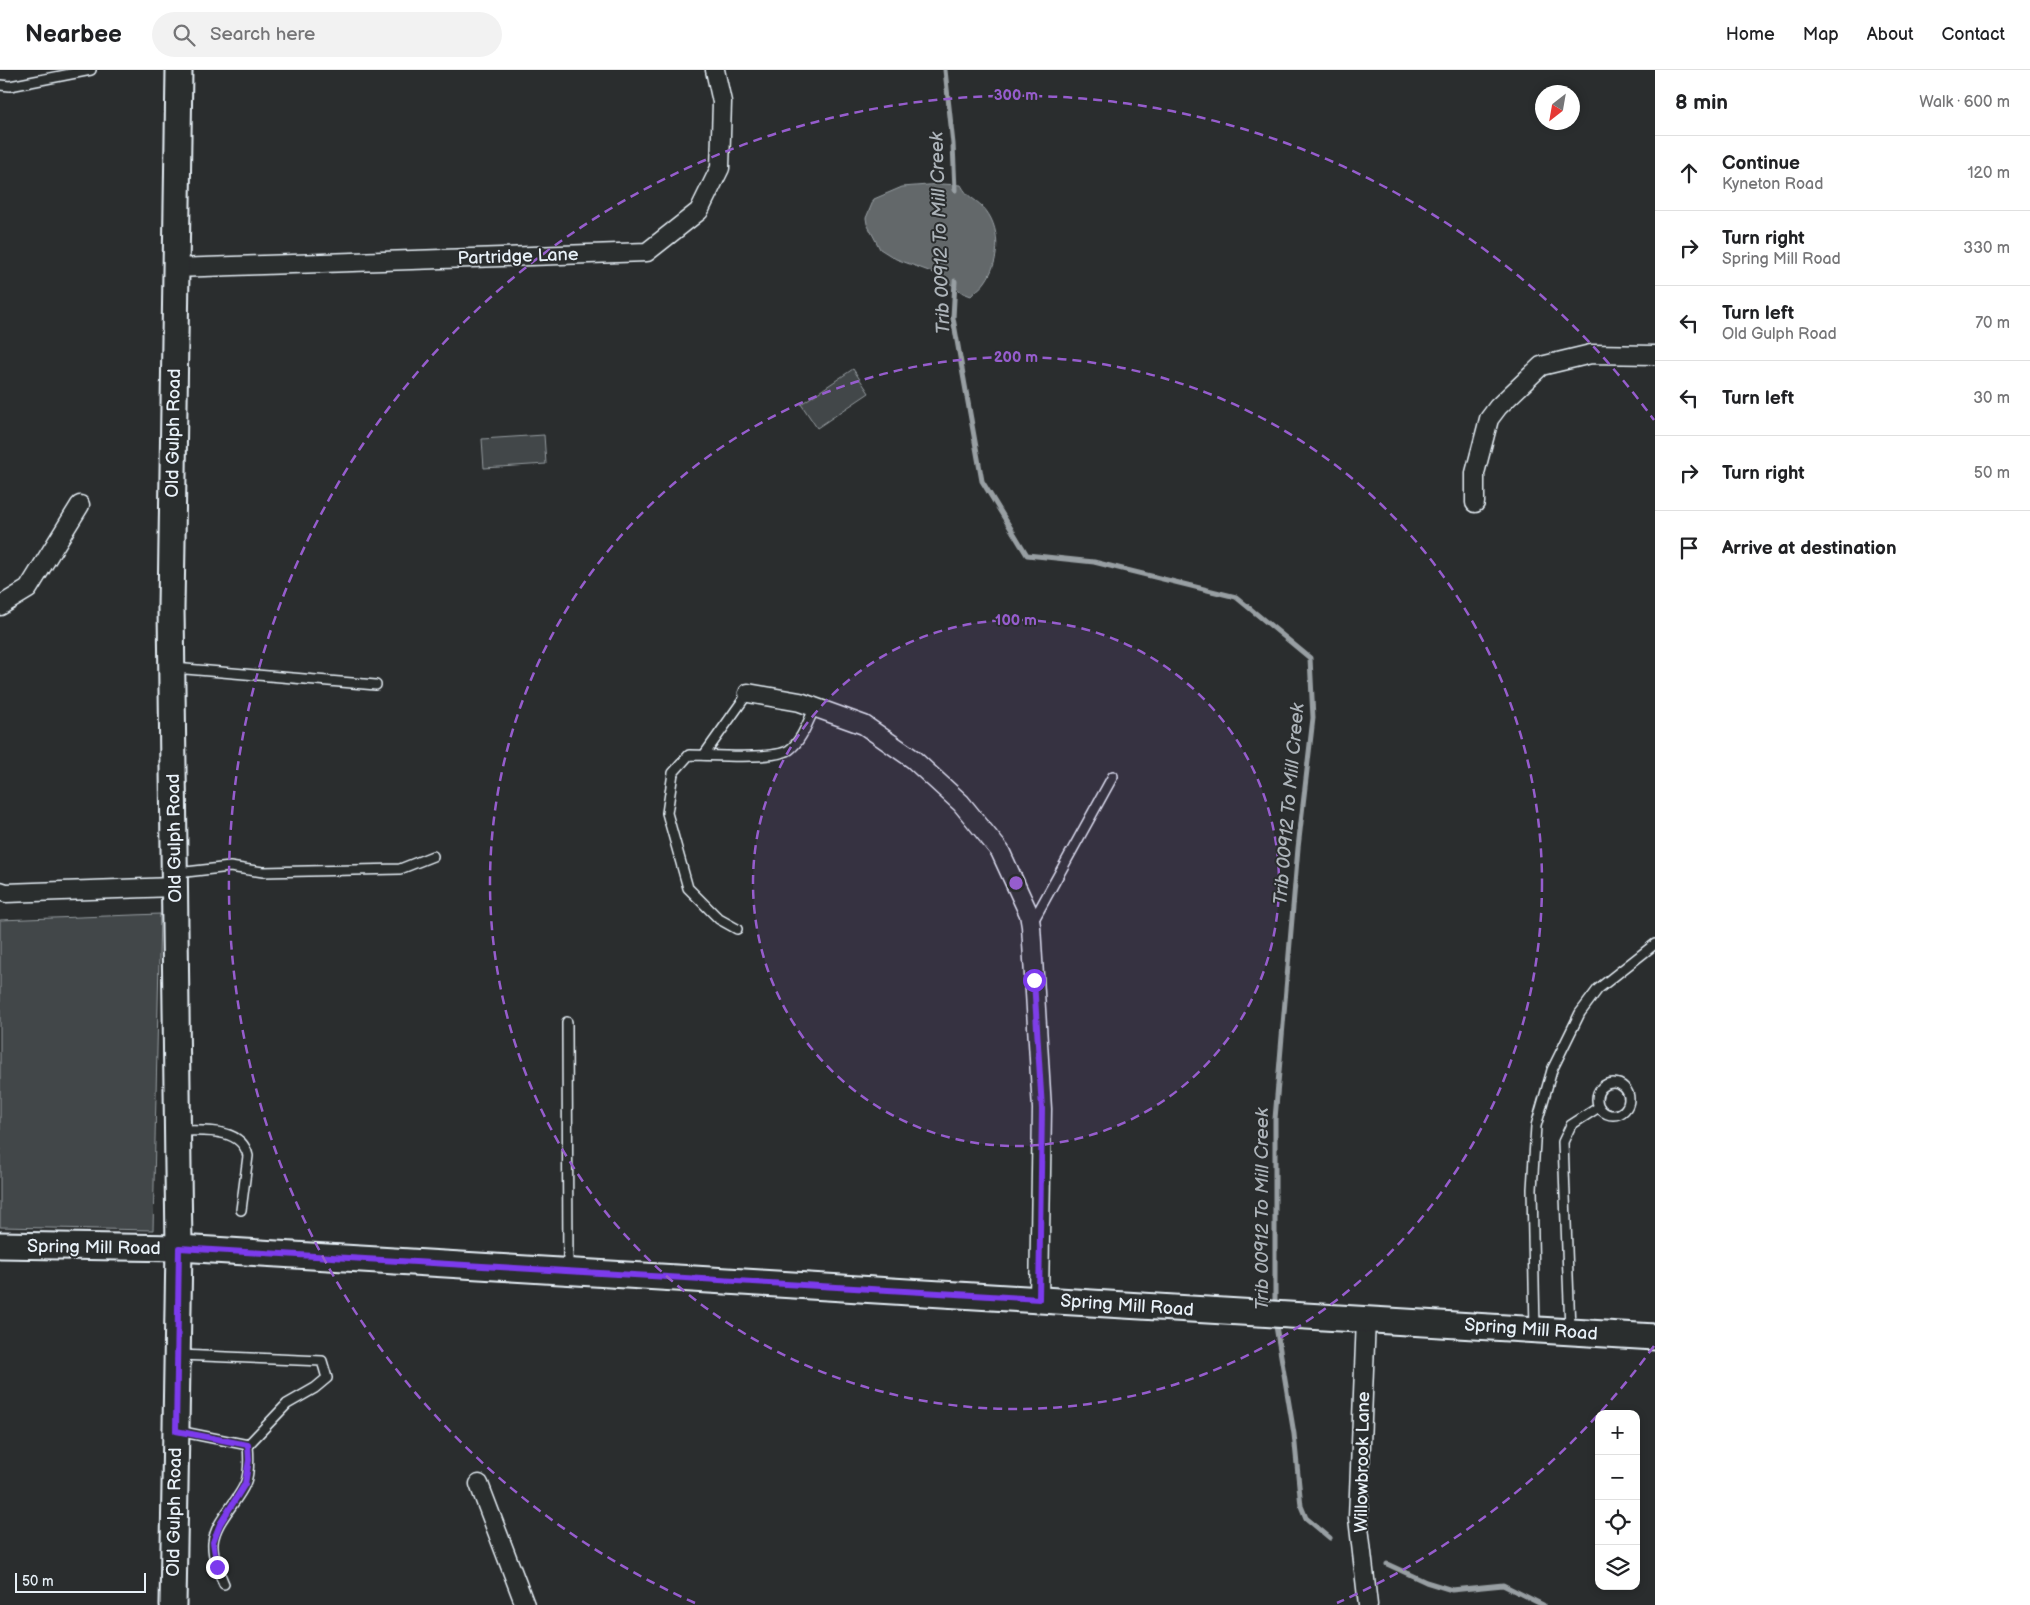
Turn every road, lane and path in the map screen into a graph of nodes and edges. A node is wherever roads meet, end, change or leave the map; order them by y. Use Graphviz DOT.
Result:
graph roads {
  1 [pos="91,70"];
  2 [pos="179,70"];
  3 [pos="715,70"];
  4 [pos="0,85"];
  5 [pos="175,268"];
  6 [pos="1655,355"];
  7 [pos="1475,503"];
  8 [pos="80,505"];
  9 [pos="0,606"];
  10 [pos="172,667"];
  11 [pos="376,685"];
  12 [pos="748,693"];
  13 [pos="815,707"];
  14 [pos="704,755"];
  15 [pos="1113,776"];
  16 [pos="433,856"];
  17 [pos="174,880"];
  18 [pos="0,891"];
  19 [pos="1030,926"];
  20 [pos="738,929"];
  21 [pos="1655,944"];
  22 [pos="567,1022"];
  23 [pos="1599,1107"];
  24 [pos="178,1131"];
  25 [pos="241,1210"];
  26 [pos="0,1245"];
  27 [pos="179,1248"];
  28 [pos="568,1271"];
  29 [pos="1039,1299"];
  30 [pos="1366,1319"];
  31 [pos="1535,1330"];
  32 [pos="1570,1332"];
  33 [pos="1655,1337"];
  34 [pos="177,1355"];
  35 [pos="176,1431"];
  36 [pos="248,1445"];
  37 [pos="480,1484"];
  38 [pos="224,1584"];
  39 [pos="172,1605"];
  40 [pos="525,1605"];
  41 [pos="1368,1605"];
  1 -- 4 [label="lane"];
  2 -- 5 [label="main road, Old Gulph Road"];
  3 -- 5 [label="street, Partridge Lane"];
  5 -- 10 [label="main road, Old Gulph Road"];
  6 -- 7 [label="street"];
  8 -- 9 [label="street"];
  10 -- 11 [label="lane"];
  10 -- 17 [label="main road, Old Gulph Road"];
  12 -- 13 [label="street"];
  12 -- 14 [label="lane"];
  13 -- 14 [label="lane"];
  13 -- 19 [label="street"];
  14 -- 20 [label="lane"];
  15 -- 19 [label="lane"];
  16 -- 17 [label="lane"];
  17 -- 18 [label="street"];
  17 -- 24 [label="main road, Old Gulph Road"];
  19 -- 29 [label="street"];
  21 -- 31 [label="lane"];
  22 -- 28 [label="lane"];
  23 -- 32 [label="lane"];
  24 -- 25 [label="lane"];
  24 -- 27 [label="main road, Old Gulph Road"];
  26 -- 27 [label="main road, Spring Mill Road"];
  27 -- 28 [label="main road, Spring Mill Road"];
  27 -- 34 [label="main road, Old Gulph Road"];
  28 -- 29 [label="main road, Spring Mill Road"];
  29 -- 30 [label="main road, Spring Mill Road"];
  30 -- 31 [label="main road, Spring Mill Road"];
  30 -- 41 [label="street, Willowbrook Lane"];
  31 -- 32 [label="main road, Spring Mill Road"];
  32 -- 33 [label="main road, Spring Mill Road"];
  34 -- 35 [label="main road, Old Gulph Road"];
  34 -- 36 [label="lane"];
  35 -- 36 [label="lane"];
  35 -- 39 [label="main road, Old Gulph Road"];
  36 -- 38 [label="lane"];
  37 -- 40 [label="street"];
}
